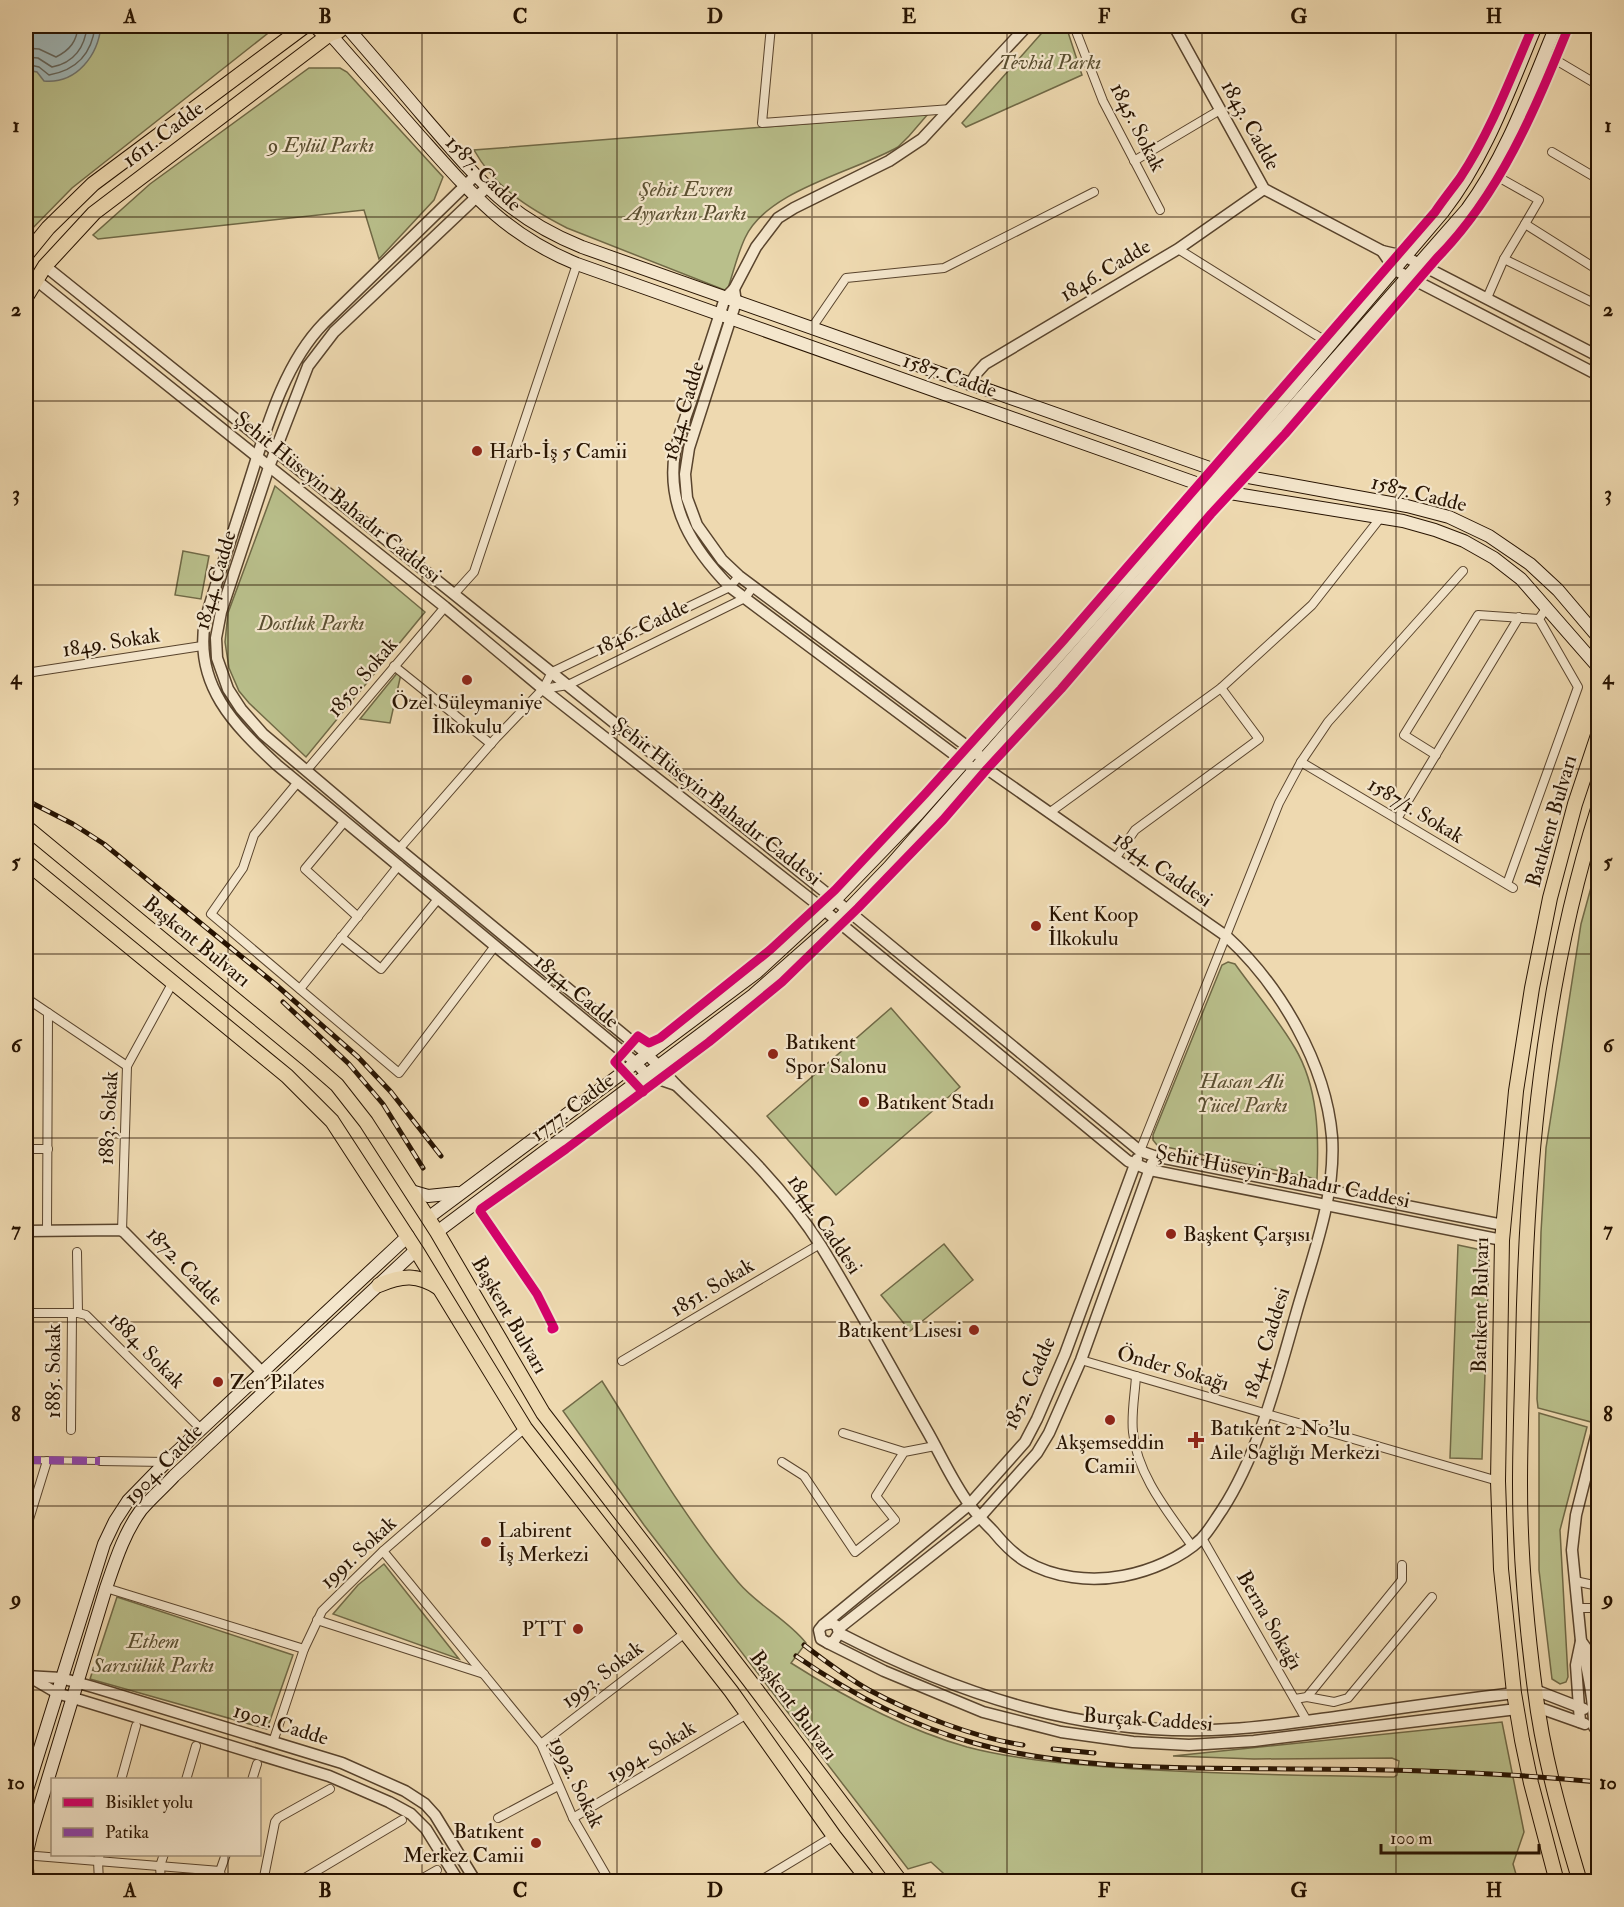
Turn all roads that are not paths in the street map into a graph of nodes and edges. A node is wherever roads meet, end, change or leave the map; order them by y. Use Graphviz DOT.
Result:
graph roads {
  1 [pos="305,26"];
  2 [pos="316,26"];
  3 [pos="345,26"];
  4 [pos="771,26"];
  5 [pos="1027,26"];
  6 [pos="1074,26"];
  7 [pos="1174,26"];
  8 [pos="1536,26"];
  9 [pos="1554,29"];
  10 [pos="330,34"];
  11 [pos="1544,53"];
  12 [pos="1599,85"];
  13 [pos="952,109"];
  14 [pos="1220,110"];
  15 [pos="1552,152"];
  16 [pos="1134,161"];
  17 [pos="1491,173"];
  18 [pos="475,176"];
  19 [pos="1599,179"];
  20 [pos="464,187"];
  21 [pos="486,188"];
  22 [pos="1264,189"];
  23 [pos="1094,192"];
  24 [pos="475,198"];
  25 [pos="1160,210"];
  26 [pos="1525,225"];
  27 [pos="1178,249"];
  28 [pos="1382,251"];
  29 [pos="26,255"];
  30 [pos="1404,256"];
  31 [pos="1504,259"];
  32 [pos="577,264"];
  33 [pos="1420,264"];
  34 [pos="45,266"];
  35 [pos="1395,270"];
  36 [pos="1599,270"];
  37 [pos="1408,276"];
  38 [pos="36,280"];
  39 [pos="732,296"];
  40 [pos="26,297"];
  41 [pos="1487,298"];
  42 [pos="1599,305"];
  43 [pos="725,316"];
  44 [pos="811,328"];
  45 [pos="1332,345"];
  46 [pos="1599,356"];
  47 [pos="1599,375"];
  48 [pos="970,385"];
  49 [pos="964,400"];
  50 [pos="263,441"];
  51 [pos="276,451"];
  52 [pos="258,457"];
  53 [pos="269,467"];
  54 [pos="1227,474"];
  55 [pos="1208,487"];
  56 [pos="1221,490"];
  57 [pos="1381,517"];
  58 [pos="1463,571"];
  59 [pos="739,576"];
  60 [pos="730,587"];
  61 [pos="753,587"];
  62 [pos="454,594"];
  63 [pos="745,598"];
  64 [pos="445,607"];
  65 [pos="1547,607"];
  66 [pos="1519,617"];
  67 [pos="1539,619"];
  68 [pos="1599,637"];
  69 [pos="202,646"];
  70 [pos="1598,665"];
  71 [pos="394,666"];
  72 [pos="552,672"];
  73 [pos="26,673"];
  74 [pos="568,685"];
  75 [pos="1221,688"];
  76 [pos="543,689"];
  77 [pos="1599,735"];
  78 [pos="491,744"];
  79 [pos="1436,755"];
  80 [pos="964,762"];
  81 [pos="980,762"];
  82 [pos="1301,762"];
  83 [pos="306,771"];
  84 [pos="298,782"];
  85 [pos="1599,808"];
  86 [pos="1049,813"];
  87 [pos="1397,819"];
  88 [pos="345,821"];
  89 [pos="26,827"];
  90 [pos="399,849"];
  91 [pos="1115,860"];
  92 [pos="26,862"];
  93 [pos="395,862"];
  94 [pos="438,899"];
  95 [pos="835,900"];
  96 [pos="824,911"];
  97 [pos="848,911"];
  98 [pos="358,917"];
  99 [pos="837,921"];
  100 [pos="1226,936"];
  101 [pos="341,937"];
  102 [pos="495,946"];
  103 [pos="173,982"];
  104 [pos="300,989"];
  105 [pos="26,998"];
  106 [pos="48,1013"];
  107 [pos="647,1054"];
  108 [pos="635,1062"];
  109 [pos="127,1066"];
  110 [pos="658,1067"];
  111 [pos="647,1075"];
  112 [pos="676,1085"];
  113 [pos="26,1149"];
  114 [pos="48,1149"];
  115 [pos="1140,1151"];
  116 [pos="1155,1156"];
  117 [pos="1134,1165"];
  118 [pos="1150,1170"];
  119 [pos="411,1191"];
  120 [pos="1330,1191"];
  121 [pos="461,1192"];
  122 [pos="1327,1205"];
  123 [pos="428,1218"];
  124 [pos="1503,1225"];
  125 [pos="26,1231"];
  126 [pos="47,1231"];
  127 [pos="122,1231"];
  128 [pos="437,1233"];
  129 [pos="408,1236"];
  130 [pos="1502,1240"];
  131 [pos="820,1244"];
  132 [pos="417,1250"];
  133 [pos="77,1252"];
  134 [pos="379,1284"];
  135 [pos="441,1290"];
  136 [pos="26,1313"];
  137 [pos="75,1313"];
  138 [pos="1081,1360"];
  139 [pos="622,1361"];
  140 [pos="262,1372"];
  141 [pos="1136,1376"];
  142 [pos="1265,1414"];
  143 [pos="525,1428"];
  144 [pos="1599,1428"];
  145 [pos="201,1429"];
  146 [pos="71,1430"];
  147 [pos="843,1433"];
  148 [pos="935,1446"];
  149 [pos="904,1452"];
  150 [pos="26,1460"];
  151 [pos="47,1461"];
  152 [pos="100,1461"];
  153 [pos="166,1462"];
  154 [pos="782,1462"];
  155 [pos="1498,1481"];
  156 [pos="969,1505"];
  157 [pos="980,1517"];
  158 [pos="26,1529"];
  159 [pos="1202,1538"];
  160 [pos="1192,1546"];
  161 [pos="383,1551"];
  162 [pos="1402,1565"];
  163 [pos="1575,1581"];
  164 [pos="1599,1586"];
  165 [pos="106,1588"];
  166 [pos="1432,1597"];
  167 [pos="1579,1608"];
  168 [pos="1599,1608"];
  169 [pos="317,1620"];
  170 [pos="823,1625"];
  171 [pos="839,1631"];
  172 [pos="685,1633"];
  173 [pos="1581,1641"];
  174 [pos="828,1643"];
  175 [pos="304,1649"];
  176 [pos="1599,1665"];
  177 [pos="484,1674"];
  178 [pos="28,1677"];
  179 [pos="61,1678"];
  180 [pos="77,1683"];
  181 [pos="1535,1690"];
  182 [pos="57,1693"];
  183 [pos="1514,1693"];
  184 [pos="1307,1697"];
  185 [pos="73,1698"];
  186 [pos="1295,1699"];
  187 [pos="1537,1707"];
  188 [pos="1579,1707"];
  189 [pos="1517,1709"];
  190 [pos="747,1714"];
  191 [pos="1596,1714"];
  192 [pos="1307,1721"];
  193 [pos="1580,1722"];
  194 [pos="136,1726"];
  195 [pos="1597,1728"];
  196 [pos="273,1742"];
  197 [pos="541,1743"];
  198 [pos="196,1746"];
  199 [pos="257,1764"];
  200 [pos="121,1778"];
  201 [pos="186,1778"];
  202 [pos="252,1778"];
  203 [pos="558,1786"];
  204 [pos="330,1789"];
  205 [pos="26,1793"];
  206 [pos="498,1818"];
  207 [pos="573,1818"];
  208 [pos="402,1820"];
  209 [pos="834,1836"];
  210 [pos="36,1856"];
  211 [pos="163,1856"];
  212 [pos="225,1856"];
  213 [pos="99,1858"];
  214 [pos="160,1866"];
  215 [pos="437,1870"];
  216 [pos="220,1871"];
  217 [pos="28,1881"];
  218 [pos="99,1881"];
  219 [pos="161,1881"];
  220 [pos="222,1881"];
  221 [pos="263,1881"];
  222 [pos="298,1881"];
  223 [pos="416,1881"];
  224 [pos="459,1881"];
  225 [pos="476,1881"];
  226 [pos="609,1881"];
  227 [pos="758,1881"];
  228 [pos="870,1881"];
  229 [pos="901,1881"];
  230 [pos="1557,1881"];
  231 [pos="1580,1881"];
  1 -- 29 [label="main road, 1611. Cadde"];
  2 -- 10 [label="main road"];
  3 -- 10 [label="main road, 1611. Cadde"];
  3 -- 18 [label="main road, 1587. Cadde"];
  4 -- 13 [label="street"];
  5 -- 13 [label="street, 1844. Cadde"];
  6 -- 16 [label="street, 1845. Sokak"];
  7 -- 14 [label="street, 1843. Cadde"];
  8 -- 9 [label="main road"];
  8 -- 30 [label="main road, 1777. Cadde"];
  9 -- 11 [label="main road, 1777. Cadde"];
  10 -- 20 [label="main road, 1587. Cadde"];
  10 -- 34 [label="main road, 1611. Cadde"];
  11 -- 12 [label="street"];
  11 -- 17 [label="main road, 1777. Cadde"];
  13 -- 39 [label="street, 1844. Cadde"];
  14 -- 16 [label="street"];
  14 -- 22 [label="street, 1843. Cadde"];
  15 -- 19 [label="street"];
  16 -- 25 [label="street, 1845. Sokak"];
  17 -- 26 [label="street"];
  17 -- 33 [label="main road, 1777. Cadde"];
  18 -- 20 [label="street, 1844. Cadde"];
  18 -- 21 [label="main road, 1587. Cadde"];
  20 -- 24 [label="main road, 1587. Cadde"];
  20 -- 50 [label="street, 1844. Cadde"];
  21 -- 24 [label="street, 1844. Cadde"];
  21 -- 39 [label="main road, 1587. Cadde"];
  22 -- 27 [label="street, 1846. Cadde"];
  22 -- 28 [label="street, 1843. Cadde"];
  23 -- 44 [label="street"];
  24 -- 32 [label="main road, 1587. Cadde"];
  24 -- 51 [label="street, 1844. Cadde"];
  26 -- 31 [label="street"];
  26 -- 36 [label="street"];
  27 -- 45 [label="street"];
  27 -- 48 [label="street, 1846. Cadde"];
  28 -- 30 [label="street, 1843. Cadde"];
  28 -- 35 [label="street, 1843. Cadde"];
  30 -- 33 [label="street, 1843. Cadde"];
  30 -- 35 [label="main road, 1777. Cadde"];
  31 -- 41 [label="street"];
  31 -- 42 [label="street"];
  32 -- 43 [label="main road, 1587. Cadde"];
  32 -- 62 [label="street"];
  33 -- 37 [label="main road, 1777. Cadde"];
  33 -- 41 [label="street, 1843. Cadde"];
  34 -- 38 [label="main road, 1611. Cadde"];
  34 -- 50 [label="street, Şehit Hüseyin Bahadır Caddesi"];
  35 -- 37 [label="street"];
  35 -- 45 [label="main road, 1777. Cadde"];
  37 -- 47 [label="street"];
  37 -- 54 [label="main road, 1777. Cadde"];
  38 -- 40 [label="main road, 1611. Cadde"];
  38 -- 52 [label="street, Şehit Hüseyin Bahadır Caddesi"];
  39 -- 43 [label="street, 1844. Cadde"];
  39 -- 44 [label="main road, 1587. Cadde"];
  41 -- 46 [label="street, 1843. Cadde"];
  43 -- 49 [label="main road, 1587. Cadde"];
  43 -- 59 [label="street, 1844. Cadde"];
  43 -- 60 [label="street, 1844. Cadde"];
  44 -- 48 [label="main road, 1587. Cadde"];
  45 -- 54 [label="main road, 1777. Cadde"];
  48 -- 49 [label="main road"];
  48 -- 54 [label="main road, 1587. Cadde"];
  49 -- 55 [label="main road, 1587. Cadde"];
  50 -- 51 [label="street, Şehit Hüseyin Bahadır Caddesi"];
  50 -- 52 [label="street, 1844. Cadde"];
  51 -- 53 [label="street, 1844. Cadde"];
  51 -- 62 [label="street, Şehit Hüseyin Bahadır Caddesi"];
  52 -- 53 [label="street, Şehit Hüseyin Bahadır Caddesi"];
  52 -- 69 [label="street, 1844. Cadde"];
  53 -- 64 [label="street, Şehit Hüseyin Bahadır Caddesi"];
  53 -- 83 [label="street, 1844. Cadde"];
  54 -- 55 [label="main road, 1777. Cadde"];
  54 -- 56 [label="main road, 1777. Cadde"];
  54 -- 68 [label="main road, 1587. Cadde"];
  55 -- 56 [label="main road, 1587. Cadde"];
  55 -- 81 [label="main road, 1777. Cadde"];
  56 -- 57 [label="main road, 1587. Cadde"];
  56 -- 81 [label="main road, 1777. Cadde"];
  57 -- 65 [label="main road, 1587. Cadde"];
  57 -- 75 [label="street"];
  58 -- 82 [label="street"];
  59 -- 60 [label="street, 1846. Cadde"];
  59 -- 61 [label="street, 1844. Cadde"];
  60 -- 63 [label="street, 1844. Cadde"];
  60 -- 72 [label="street, 1846. Cadde"];
  61 -- 63 [label="street, 1846. Cadde"];
  61 -- 81 [label="street, 1844. Cadde"];
  62 -- 72 [label="street, Şehit Hüseyin Bahadır Caddesi"];
  63 -- 74 [label="street, 1846. Cadde"];
  63 -- 80 [label="street, 1844. Cadde"];
  64 -- 71 [label="street, 1850. Sokak"];
  64 -- 76 [label="street, Şehit Hüseyin Bahadır Caddesi"];
  65 -- 67 [label="street"];
  65 -- 70 [label="main road, 1587. Cadde"];
  66 -- 67 [label="street"];
  66 -- 79 [label="street"];
  66 -- 79 [label="street"];
  67 -- 87 [label="street, 1587/1. Sokak"];
  69 -- 73 [label="street, 1849. Sokak"];
  69 -- 84 [label="street, 1844. Cadde"];
  71 -- 78 [label="street"];
  71 -- 83 [label="street, 1850. Sokak"];
  72 -- 74 [label="street, Şehit Hüseyin Bahadır Caddesi"];
  72 -- 76 [label="street"];
  74 -- 76 [label="street, 1846. Cadde"];
  74 -- 95 [label="street, Şehit Hüseyin Bahadır Caddesi"];
  75 -- 86 [label="street"];
  75 -- 91 [label="street"];
  76 -- 78 [label="street"];
  76 -- 96 [label="street, Şehit Hüseyin Bahadır Caddesi"];
  77 -- 124 [label="main road, Batıkent Bulvarı"];
  78 -- 90 [label="street"];
  79 -- 87 [label="street"];
  80 -- 81 [label="main road, 1777. Cadde"];
  80 -- 95 [label="main road, 1777. Cadde"];
  81 -- 86 [label="street, 1844. Caddesi"];
  81 -- 97 [label="main road, 1777. Cadde"];
  82 -- 87 [label="street, 1587/1. Sokak"];
  82 -- 100 [label="street"];
  83 -- 90 [label="street, 1844. Cadde"];
  84 -- 88 [label="street, 1844. Cadde"];
  84 -- 104 [label="street"];
  85 -- 181 [label="main road, Batıkent Bulvarı"];
  86 -- 91 [label="street, 1844. Caddesi"];
  88 -- 93 [label="street, 1844. Cadde"];
  88 -- 98 [label="street"];
  89 -- 119 [label="main road, Başkent Bulvarı"];
  90 -- 93 [label="street"];
  90 -- 107 [label="street, 1844. Cadde"];
  91 -- 100 [label="street, 1844. Caddesi"];
  92 -- 103 [label="main road, Başkent Bulvarı"];
  93 -- 94 [label="street, 1844. Cadde"];
  93 -- 98 [label="street"];
  94 -- 101 [label="street"];
  94 -- 102 [label="street, 1844. Cadde"];
  95 -- 96 [label="main road, 1777. Cadde"];
  95 -- 97 [label="street, Şehit Hüseyin Bahadır Caddesi"];
  96 -- 99 [label="street, Şehit Hüseyin Bahadır Caddesi"];
  96 -- 107 [label="main road, 1777. Cadde"];
  97 -- 99 [label="main road, 1777. Cadde"];
  97 -- 115 [label="street, Şehit Hüseyin Bahadır Caddesi"];
  98 -- 101 [label="street"];
  99 -- 110 [label="main road, 1777. Cadde"];
  99 -- 117 [label="street, Şehit Hüseyin Bahadır Caddesi"];
  100 -- 115 [label="street"];
  100 -- 120 [label="street, 1844. Caddesi"];
  101 -- 104 [label="street"];
  102 -- 104 [label="street"];
  102 -- 108 [label="street, 1844. Cadde"];
  103 -- 109 [label="street, 1883. Sokak"];
  103 -- 129 [label="main road, Başkent Bulvarı"];
  105 -- 106 [label="street"];
  106 -- 109 [label="street"];
  106 -- 114 [label="street"];
  107 -- 108 [label="main road, 1777. Cadde"];
  107 -- 110 [label="street, 1844. Cadde"];
  108 -- 111 [label="street, 1844. Cadde"];
  108 -- 121 [label="main road, 1777. Cadde"];
  109 -- 127 [label="street, 1883. Sokak"];
  110 -- 111 [label="main road, 1777. Cadde"];
  110 -- 112 [label="street, 1844. Cadde"];
  111 -- 112 [label="street, 1844. Cadde"];
  111 -- 128 [label="main road, 1777. Cadde"];
  112 -- 131 [label="street, 1844. Caddesi"];
  113 -- 114 [label="street"];
  114 -- 126 [label="street"];
  115 -- 116 [label="street, Şehit Hüseyin Bahadır Caddesi"];
  115 -- 117 [label="street, 1852. Cadde"];
  116 -- 118 [label="street, 1852. Cadde"];
  116 -- 120 [label="street, Şehit Hüseyin Bahadır Caddesi"];
  117 -- 118 [label="street, Şehit Hüseyin Bahadır Caddesi"];
  117 -- 156 [label="street, 1852. Cadde"];
  118 -- 122 [label="street, Şehit Hüseyin Bahadır Caddesi"];
  118 -- 138 [label="street, 1852. Cadde"];
  119 -- 121 [label="main road"];
  119 -- 123 [label="main road, Başkent Bulvarı"];
  120 -- 122 [label="street, 1844. Caddesi"];
  120 -- 124 [label="street, Şehit Hüseyin Bahadır Caddesi"];
  121 -- 123 [label="main road, 1777. Cadde"];
  122 -- 130 [label="street, Şehit Hüseyin Bahadır Caddesi"];
  122 -- 142 [label="street, 1844. Caddesi"];
  123 -- 128 [label="main road, Başkent Bulvarı"];
  123 -- 129 [label="main road"];
  124 -- 130 [label="main road, Batıkent Bulvarı"];
  125 -- 126 [label="street, 1872. Cadde"];
  126 -- 127 [label="street, 1872. Cadde"];
  127 -- 140 [label="street, 1872. Cadde"];
  128 -- 132 [label="main road"];
  128 -- 229 [label="main road, Başkent Bulvarı"];
  129 -- 132 [label="main road, Başkent Bulvarı"];
  129 -- 140 [label="main road, 1904. Cadde"];
  130 -- 155 [label="main road, Batıkent Bulvarı"];
  131 -- 139 [label="street, 1851. Sokak"];
  131 -- 148 [label="street, 1844. Caddesi"];
  132 -- 134 [label="main road, 1904. Cadde"];
  132 -- 135 [label="main road, Başkent Bulvarı"];
  133 -- 137 [label="street, 1885. Sokak"];
  134 -- 135 [label="main road"];
  134 -- 165 [label="main road, 1904. Cadde"];
  135 -- 143 [label="main road, Başkent Bulvarı"];
  136 -- 137 [label="street"];
  137 -- 145 [label="street, 1884. Sokak"];
  137 -- 146 [label="street, 1885. Sokak"];
  138 -- 141 [label="street, Önder Sokağı"];
  138 -- 157 [label="street, 1852. Cadde"];
  140 -- 145 [label="main road, 1904. Cadde"];
  141 -- 142 [label="street, Önder Sokağı"];
  141 -- 160 [label="street"];
  142 -- 155 [label="street, Önder Sokağı"];
  142 -- 159 [label="street, 1844. Caddesi"];
  143 -- 161 [label="street, 1991. Sokak"];
  143 -- 172 [label="main road, Başkent Bulvarı"];
  144 -- 163 [label="street"];
  145 -- 153 [label="main road, 1904. Cadde"];
  147 -- 149 [label="street"];
  148 -- 149 [label="street"];
  148 -- 156 [label="street, 1844. Caddesi"];
  149 -- 154 [label="street"];
  150 -- 151 [label="street"];
  151 -- 152 [label="street"];
  151 -- 158 [label="street"];
  152 -- 153 [label="street"];
  153 -- 179 [label="main road, 1904. Cadde"];
  155 -- 183 [label="main road, Batıkent Bulvarı"];
  156 -- 157 [label="street, 1844. Caddesi"];
  156 -- 170 [label="street, 1852. Cadde"];
  157 -- 160 [label="street, 1844. Caddesi"];
  157 -- 171 [label="street, 1852. Cadde"];
  159 -- 160 [label="street, 1844. Caddesi"];
  159 -- 186 [label="street, Berna Sokağı"];
  161 -- 169 [label="street, 1991. Sokak"];
  161 -- 177 [label="street, 1992. Sokak"];
  162 -- 184 [label="street"];
  163 -- 164 [label="street"];
  163 -- 167 [label="street"];
  165 -- 175 [label="street"];
  165 -- 180 [label="main road, 1904. Cadde"];
  166 -- 184 [label="street"];
  167 -- 168 [label="street"];
  167 -- 173 [label="street"];
  169 -- 175 [label="street, 1991. Sokak"];
  169 -- 177 [label="street"];
  170 -- 171 [label="street"];
  170 -- 174 [label="street"];
  171 -- 174 [label="street"];
  171 -- 192 [label="street, Burçak Caddesi"];
  172 -- 190 [label="main road, Başkent Bulvarı"];
  172 -- 197 [label="street, 1993. Sokak"];
  173 -- 176 [label="street"];
  173 -- 188 [label="street"];
  173 -- 191 [label="street"];
  174 -- 189 [label="street, Burçak Caddesi"];
  175 -- 196 [label="street, 1991. Sokak"];
  177 -- 197 [label="street, 1992. Sokak"];
  178 -- 179 [label="street, 1901. Cadde"];
  178 -- 182 [label="street, 1901. Cadde"];
  179 -- 180 [label="street, 1901. Cadde"];
  179 -- 182 [label="main road, 1904. Cadde"];
  180 -- 185 [label="main road, 1904. Cadde"];
  180 -- 196 [label="street, 1901. Cadde"];
  181 -- 183 [label="main road"];
  181 -- 187 [label="main road, Batıkent Bulvarı"];
  181 -- 188 [label="street"];
  182 -- 185 [label="street, 1901. Cadde"];
  182 -- 205 [label="main road, 1904. Cadde"];
  183 -- 189 [label="main road, Batıkent Bulvarı"];
  183 -- 192 [label="street, Burçak Caddesi"];
  184 -- 186 [label="street"];
  185 -- 217 [label="main road, 1904. Cadde"];
  185 -- 224 [label="street, 1901. Cadde"];
  186 -- 192 [label="street, Berna Sokağı"];
  187 -- 189 [label="main road"];
  187 -- 193 [label="street"];
  187 -- 231 [label="main road, Batıkent Bulvarı"];
  188 -- 191 [label="street"];
  188 -- 193 [label="street"];
  189 -- 230 [label="main road, Batıkent Bulvarı"];
  190 -- 207 [label="street, 1994. Sokak"];
  190 -- 209 [label="main road, Başkent Bulvarı"];
  191 -- 195 [label="street"];
  193 -- 195 [label="street"];
  194 -- 200 [label="street"];
  196 -- 225 [label="street, 1901. Cadde"];
  197 -- 203 [label="street, 1992. Sokak"];
  198 -- 201 [label="street"];
  199 -- 202 [label="street"];
  203 -- 206 [label="street"];
  203 -- 207 [label="street, 1992. Sokak"];
  204 -- 221 [label="street"];
  207 -- 226 [label="street, 1992. Sokak"];
  208 -- 222 [label="street"];
  209 -- 227 [label="street"];
  209 -- 228 [label="main road, Başkent Bulvarı"];
  210 -- 213 [label="street"];
  211 -- 214 [label="street"];
  212 -- 216 [label="street"];
  213 -- 214 [label="street"];
  213 -- 218 [label="street"];
  214 -- 216 [label="street"];
  214 -- 219 [label="street"];
  215 -- 223 [label="street"];
  216 -- 220 [label="street"];
}
